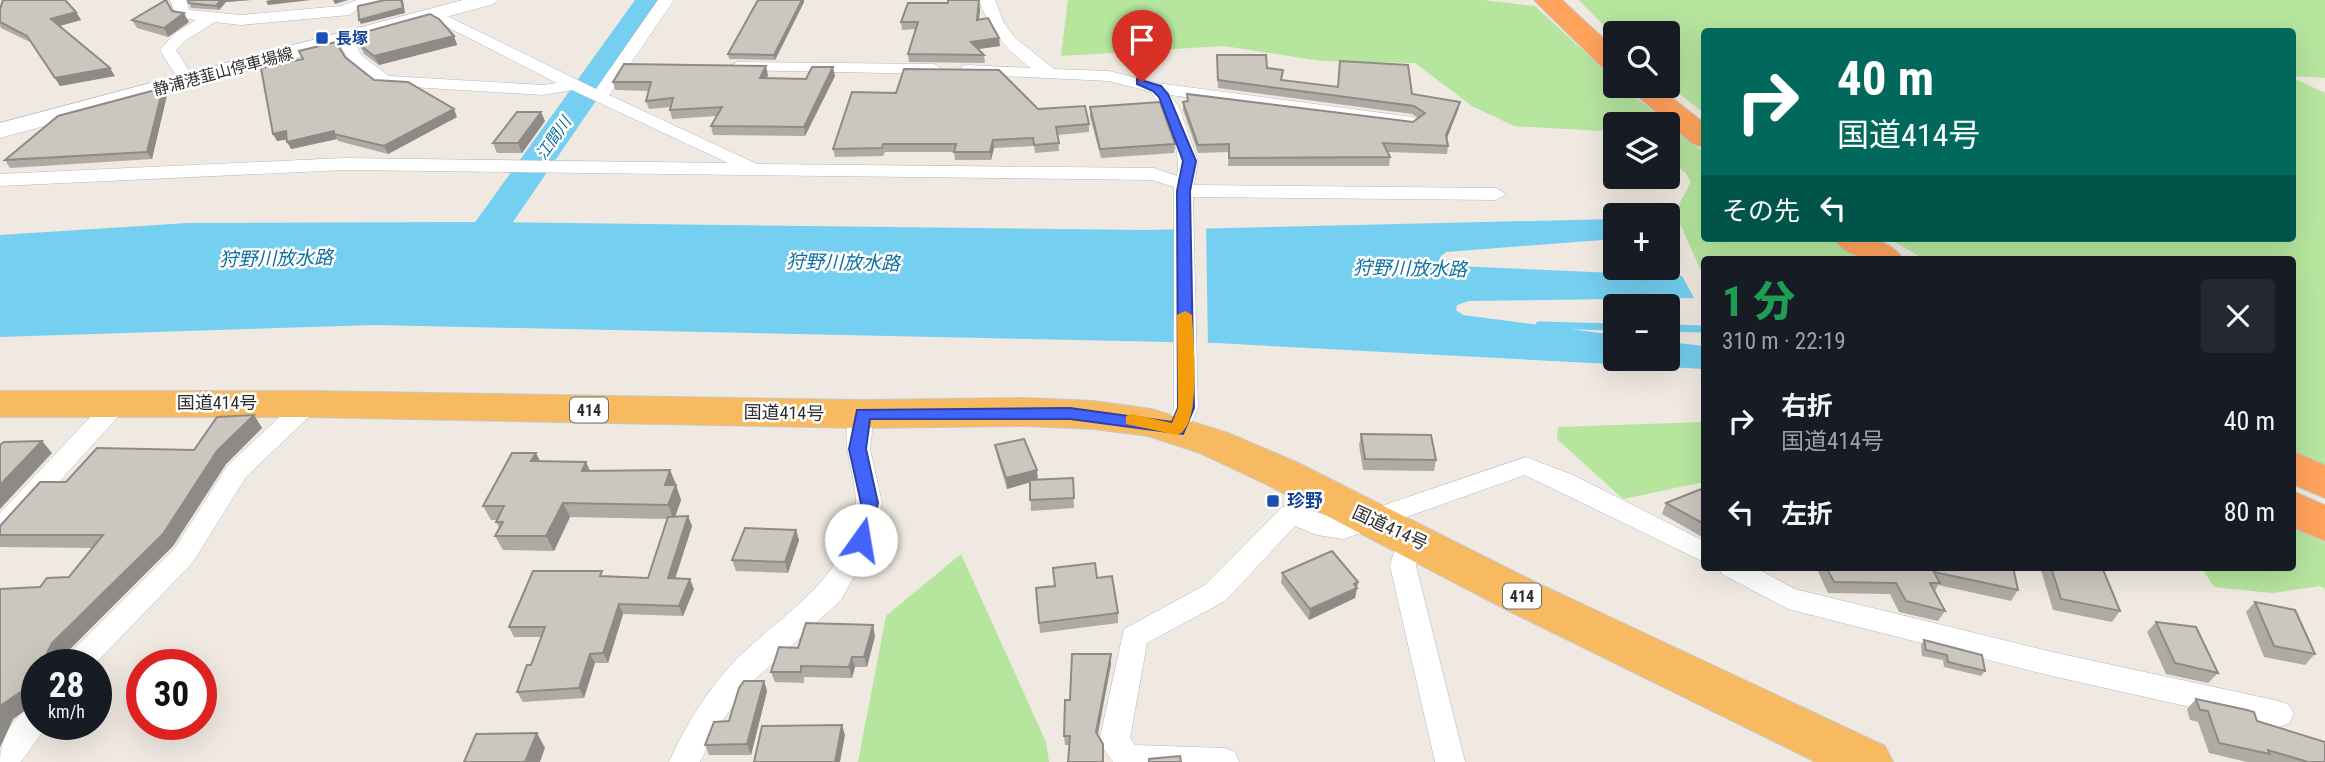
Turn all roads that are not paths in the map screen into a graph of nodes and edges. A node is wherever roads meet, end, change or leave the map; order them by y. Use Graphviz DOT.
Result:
graph roads {
  1 [pos="178,0"];
  2 [pos="381,0"];
  3 [pos="487,0"];
  4 [pos="666,0"];
  5 [pos="988,0"];
  6 [pos="1547,0"];
  7 [pos="1556,0"];
  8 [pos="349,5"];
  9 [pos="433,14"];
  10 [pos="209,19"];
  11 [pos="350,36"];
  12 [pos="1603,44"];
  13 [pos="1603,53"];
  14 [pos="620,65"];
  15 [pos="647,65"];
  16 [pos="716,66"];
  17 [pos="1047,71"];
  18 [pos="187,80"];
  19 [pos="574,85"];
  20 [pos="1157,88"];
  21 [pos="596,95"];
  22 [pos="1655,98"];
  23 [pos="1666,98"];
  24 [pos="1412,122"];
  25 [pos="1701,127"];
  26 [pos="0,131"];
  27 [pos="1701,136"];
  28 [pos="544,167"];
  29 [pos="756,169"];
  30 [pos="0,180"];
  31 [pos="1184,191"];
  32 [pos="1496,194"];
  33 [pos="1857,242"];
  34 [pos="1871,242"];
  35 [pos="1881,256"];
  36 [pos="1894,256"];
  37 [pos="118,402"];
  38 [pos="0,404"];
  39 [pos="307,404"];
  40 [pos="1181,409"];
  41 [pos="862,414"];
  42 [pos="2296,468"];
  43 [pos="2325,483"];
  44 [pos="2296,484"];
  45 [pos="2296,493"];
  46 [pos="2325,500"];
  47 [pos="2296,509"];
  48 [pos="2325,510"];
  49 [pos="2325,526"];
  50 [pos="0,530"];
  51 [pos="1390,530"];
  52 [pos="1701,550"];
  53 [pos="1738,571"];
  54 [pos="92,649"];
  55 [pos="2280,714"];
  56 [pos="21,738"];
  57 [pos="3,762"];
  58 [pos="684,762"];
  59 [pos="1224,762"];
  60 [pos="1450,762"];
  61 [pos="1867,762"];
  1 -- 10 [label="street"];
  2 -- 8 [label="street"];
  3 -- 9 [label="main road, 静浦港韮山停車場線"];
  4 -- 14 [label="street"];
  5 -- 17 [label="street"];
  6 -- 13 [label="highway"];
  7 -- 12 [label="highway"];
  8 -- 10 [label="street"];
  8 -- 11 [label="street"];
  9 -- 11 [label="main road, 静浦港韮山停車場線"];
  9 -- 19 [label="street"];
  10 -- 18 [label="street"];
  11 -- 18 [label="main road, 静浦港韮山停車場線"];
  11 -- 19 [label="street"];
  14 -- 15 [label="street"];
  14 -- 21 [label="street"];
  16 -- 17 [label="street"];
  17 -- 20 [label="street"];
  18 -- 26 [label="main road, 静浦港韮山停車場線"];
  19 -- 21 [label="street"];
  20 -- 24 [label="street"];
  20 -- 31 [label="street"];
  21 -- 29 [label="street"];
  22 -- 27 [label="highway"];
  23 -- 25 [label="highway"];
  28 -- 29 [label="street"];
  28 -- 30 [label="street"];
  29 -- 31 [label="street"];
  31 -- 32 [label="street"];
  31 -- 40 [label="street"];
  33 -- 35 [label="highway"];
  34 -- 36 [label="highway"];
  37 -- 38 [label="highway, 国道414号 / 414"];
  37 -- 39 [label="highway, 国道414号 / 414"];
  37 -- 50 [label="street"];
  39 -- 41 [label="highway, 国道414号 / 414"];
  39 -- 54 [label="street"];
  40 -- 41 [label="highway, 国道414号 / 414"];
  40 -- 51 [label="highway, 国道414号 / 414"];
  41 -- 58 [label="street"];
  42 -- 43 [label="highway"];
  44 -- 46 [label="highway"];
  45 -- 48 [label="highway"];
  47 -- 49 [label="highway"];
  51 -- 52 [label="street"];
  51 -- 59 [label="street"];
  51 -- 60 [label="street"];
  51 -- 61 [label="highway, 国道414号 / 414"];
  53 -- 55 [label="street"];
  56 -- 57 [label="street"];
}
